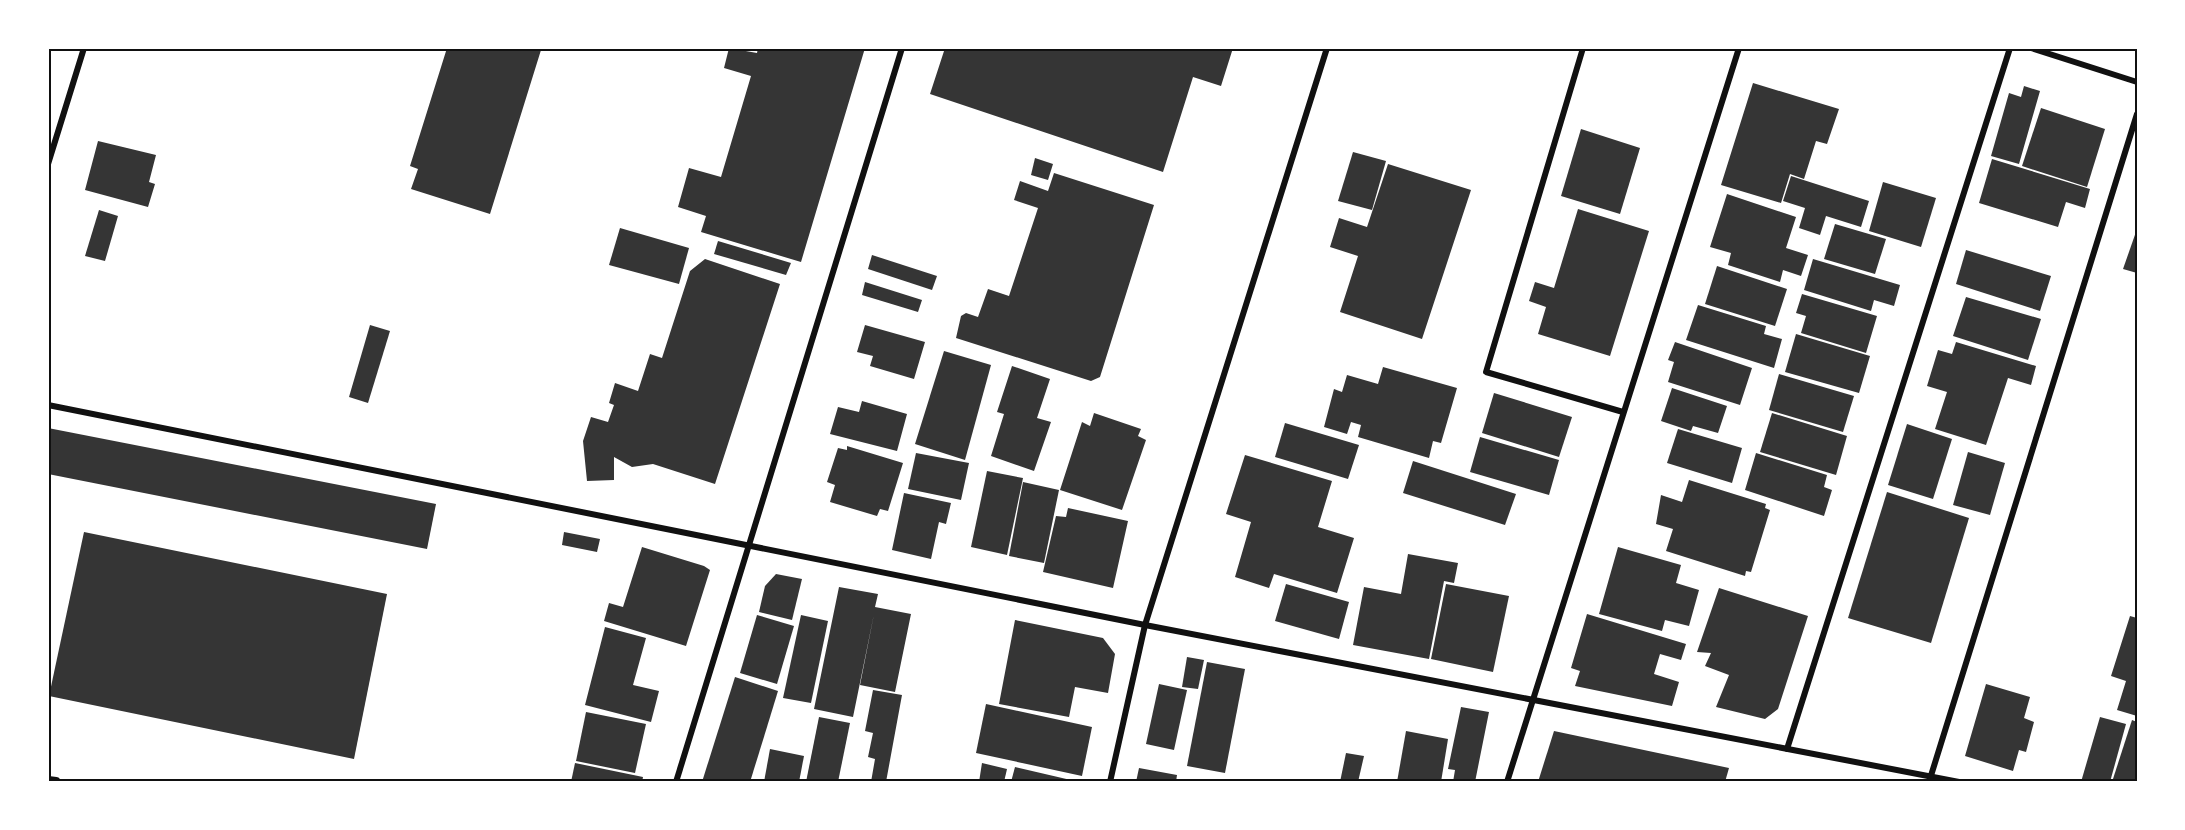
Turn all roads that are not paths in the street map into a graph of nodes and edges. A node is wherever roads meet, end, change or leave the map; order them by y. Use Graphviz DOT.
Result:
graph roads {
  1 [pos="84,48"];
  2 [pos="902,48"];
  3 [pos="1327,48"];
  4 [pos="1583,48"];
  5 [pos="1738,48"];
  6 [pos="2010,48"];
  7 [pos="2031,48"];
  8 [pos="2137,82"];
  9 [pos="2137,114"];
  10 [pos="48,164"];
  11 [pos="48,405"];
  12 [pos="1623,412"];
  13 [pos="748,545"];
  14 [pos="1145,625"];
  15 [pos="1532,698"];
  16 [pos="1787,750"];
  17 [pos="1930,779"];
  18 [pos="48,781"];
  19 [pos="56,782"];
  20 [pos="676,782"];
  21 [pos="1110,782"];
  22 [pos="1507,782"];
  23 [pos="1959,782"];
  1 -- 10 [label="street"];
  2 -- 13 [label="street"];
  3 -- 14 [label="street"];
  4 -- 12 [label="street"];
  5 -- 12 [label="street"];
  6 -- 16 [label="street"];
  7 -- 8 [label="street"];
  9 -- 17 [label="street"];
  11 -- 13 [label="street"];
  12 -- 15 [label="street"];
  13 -- 14 [label="street"];
  13 -- 20 [label="street"];
  14 -- 15 [label="street"];
  14 -- 21 [label="street"];
  15 -- 16 [label="street"];
  15 -- 22 [label="street"];
  16 -- 17 [label="street"];
  17 -- 23 [label="street"];
  18 -- 19 [label="street"];
}
